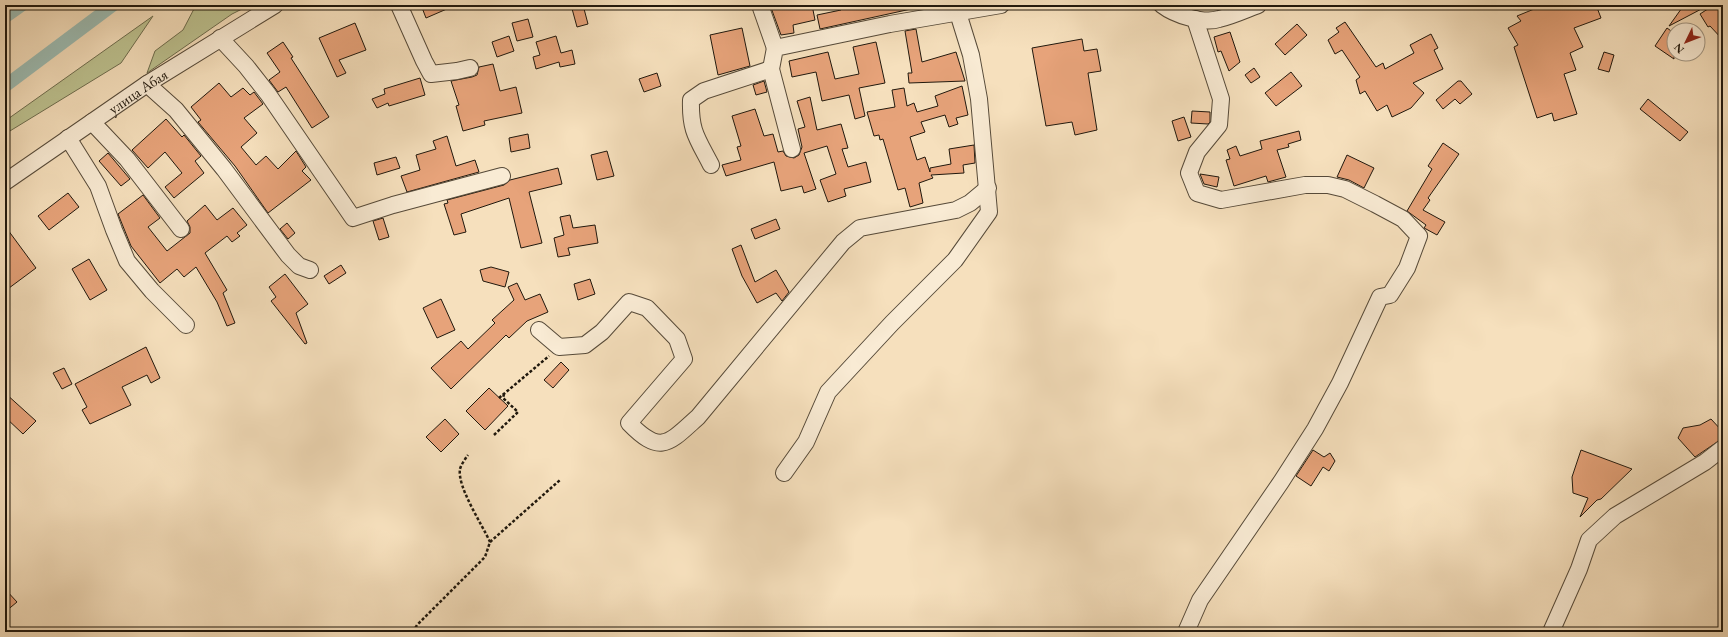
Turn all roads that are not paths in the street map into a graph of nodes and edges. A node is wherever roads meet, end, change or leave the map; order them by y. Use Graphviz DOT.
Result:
graph roads {
  1 [pos="275,5"];
  2 [pos="399,5"];
  3 [pos="760,5"];
  4 [pos="1162,5"];
  5 [pos="1258,5"];
  6 [pos="991,6"];
  7 [pos="958,13"];
  8 [pos="1195,19"];
  9 [pos="220,38"];
  10 [pos="775,48"];
  11 [pos="470,68"];
  12 [pos="771,69"];
  13 [pos="147,84"];
  14 [pos="92,122"];
  15 [pos="68,138"];
  16 [pos="792,149"];
  17 [pos="711,165"];
  18 [pos="502,176"];
  19 [pos="5,182"];
  20 [pos="988,188"];
  21 [pos="181,229"];
  22 [pos="310,270"];
  23 [pos="186,325"];
  24 [pos="539,330"];
  25 [pos="1723,448"];
  26 [pos="784,473"];
  27 [pos="1186,632"];
  28 [pos="1550,632"];
  1 -- 9 [label="street, улица Абая"];
  2 -- 11 [label="street"];
  3 -- 10 [label="street"];
  4 -- 8 [label="street"];
  5 -- 8 [label="street"];
  6 -- 7 [label="street"];
  7 -- 10 [label="street"];
  7 -- 20 [label="street"];
  8 -- 27 [label="street"];
  9 -- 13 [label="street, улица Абая"];
  9 -- 18 [label="street"];
  10 -- 12 [label="street"];
  12 -- 16 [label="street"];
  12 -- 17 [label="street"];
  13 -- 14 [label="street, улица Абая"];
  13 -- 22 [label="street"];
  14 -- 15 [label="street, улица Абая"];
  14 -- 21 [label="street"];
  15 -- 19 [label="street, улица Абая"];
  15 -- 23 [label="street"];
  20 -- 24 [label="street"];
  20 -- 26 [label="street"];
  25 -- 28 [label="street"];
}
